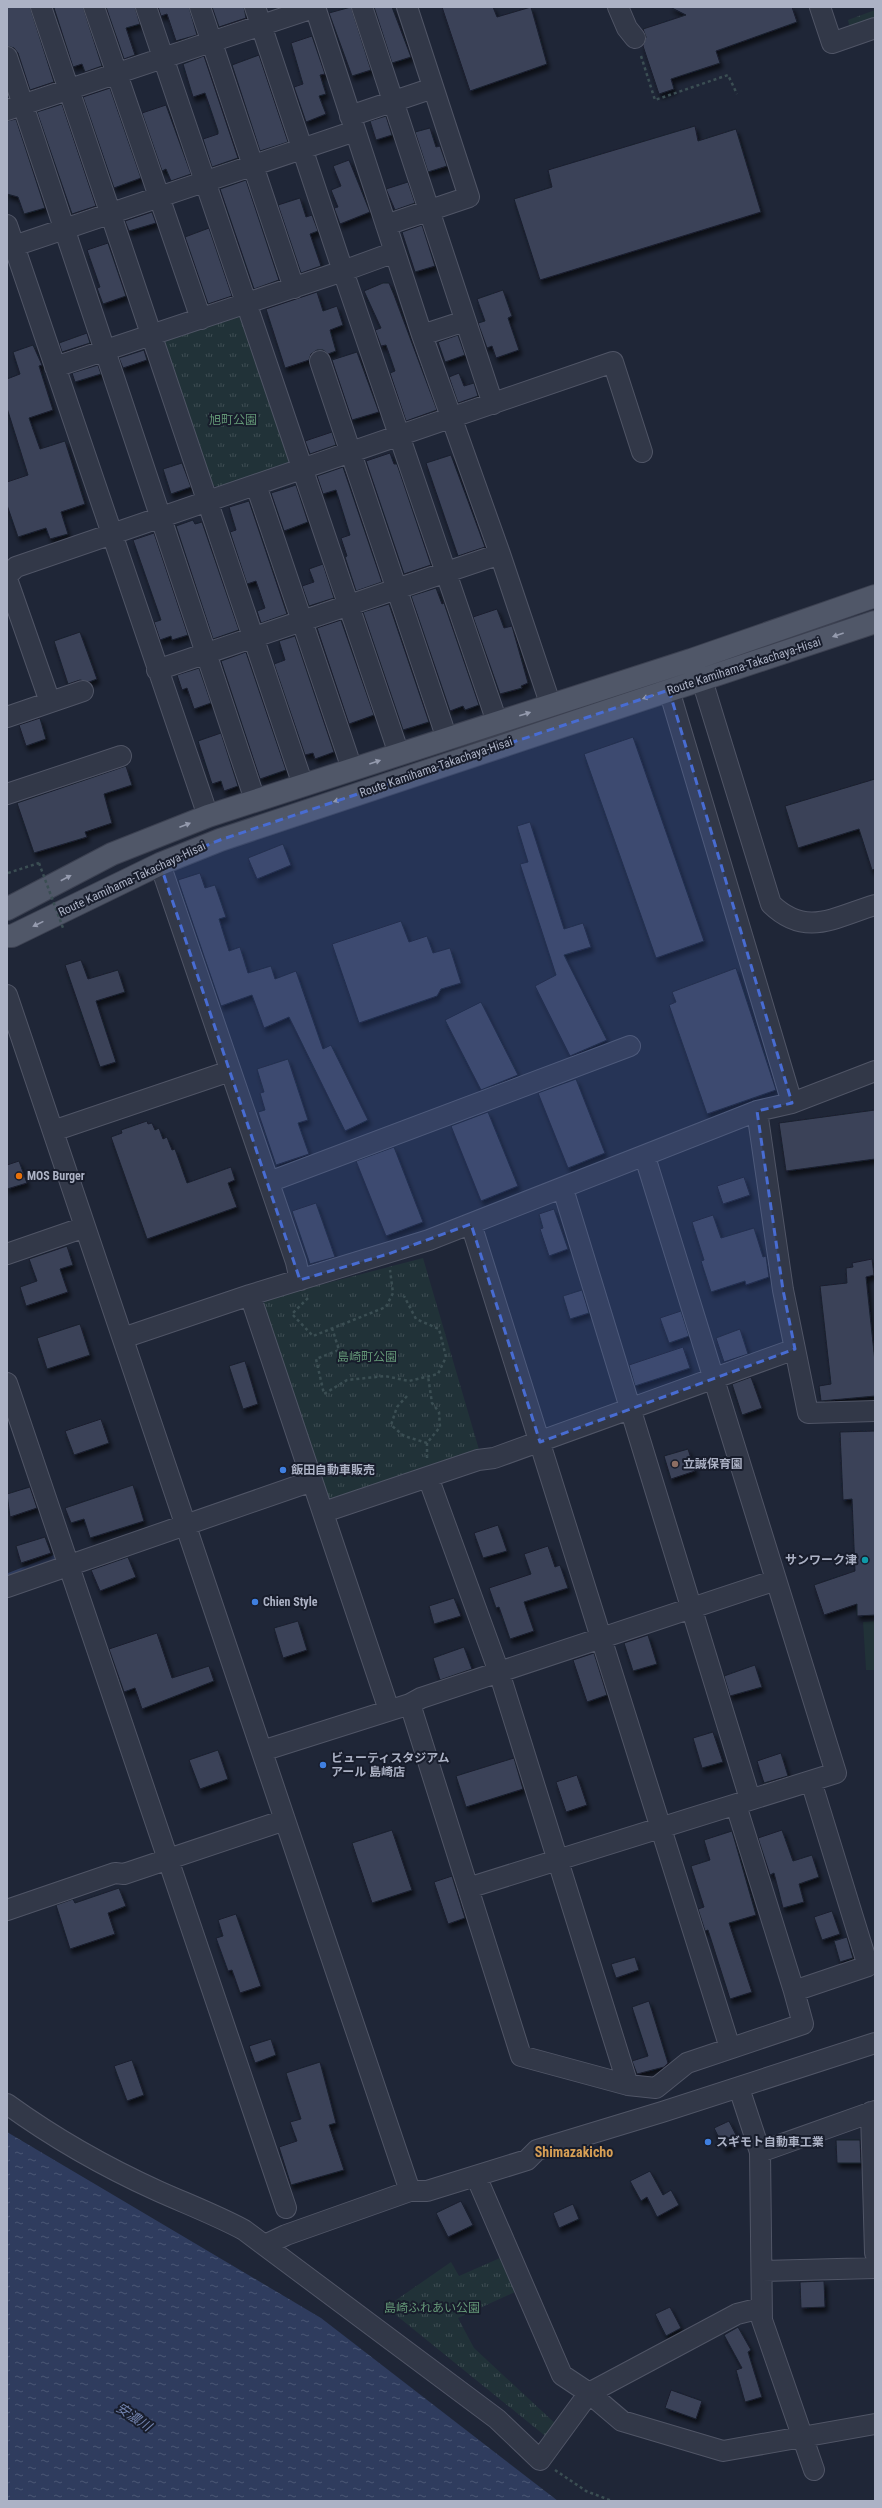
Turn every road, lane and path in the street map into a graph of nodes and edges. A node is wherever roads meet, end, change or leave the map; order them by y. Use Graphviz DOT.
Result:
graph roads {
  1 [pos="41,7"];
  2 [pos="94,7"];
  3 [pos="146,7"];
  4 [pos="200,7"];
  5 [pos="315,7"];
  6 [pos="362,7"];
  7 [pos="407,7"];
  8 [pos="618,7"];
  9 [pos="820,7"];
  10 [pos="258,16"];
  11 [pos="875,28"];
  12 [pos="635,38"];
  13 [pos="212,42"];
  14 [pos="7,57"];
  15 [pos="163,59"];
  16 [pos="116,74"];
  17 [pos="433,88"];
  18 [pos="69,90"];
  19 [pos="737,94"];
  20 [pos="393,102"];
  21 [pos="15,108"];
  22 [pos="353,123"];
  23 [pos="302,149"];
  24 [pos="254,166"];
  25 [pos="206,182"];
  26 [pos="159,198"];
  27 [pos="429,211"];
  28 [pos="110,214"];
  29 [pos="386,225"];
  30 [pos="65,229"];
  31 [pos="10,236"];
  32 [pos="394,252"];
  33 [pos="343,271"];
  34 [pos="294,288"];
  35 [pos="247,304"];
  36 [pos="201,319"];
  37 [pos="465,321"];
  38 [pos="152,335"];
  39 [pos="422,335"];
  40 [pos="105,351"];
  41 [pos="320,361"];
  42 [pos="55,367"];
  43 [pos="493,404"];
  44 [pos="450,418"];
  45 [pos="399,436"];
  46 [pos="351,452"];
  47 [pos="642,452"];
  48 [pos="303,469"];
  49 [pos="256,485"];
  50 [pos="208,501"];
  51 [pos="161,517"];
  52 [pos="111,535"];
  53 [pos="500,554"];
  54 [pos="445,574"];
  55 [pos="7,578"];
  56 [pos="397,589"];
  57 [pos="875,596"];
  58 [pos="350,606"];
  59 [pos="303,621"];
  60 [pos="875,622"];
  61 [pos="254,638"];
  62 [pos="207,654"];
  63 [pos="157,670"];
  64 [pos="702,680"];
  65 [pos="669,690"];
  66 [pos="83,691"];
  67 [pos="50,702"];
  68 [pos="551,706"];
  69 [pos="7,717"];
  70 [pos="497,722"];
  71 [pos="443,727"];
  72 [pos="399,754"];
  73 [pos="121,756"];
  74 [pos="348,757"];
  75 [pos="303,785"];
  76 [pos="252,791"];
  77 [pos="7,794"];
  78 [pos="208,816"];
  79 [pos="160,864"];
  80 [pos="8,873"];
  81 [pos="875,905"];
  82 [pos="7,909"];
  83 [pos="63,928"];
  84 [pos="7,936"];
  85 [pos="7,995"];
  86 [pos="630,1046"];
  87 [pos="230,1071"];
  88 [pos="875,1071"];
  89 [pos="792,1103"];
  90 [pos="757,1111"];
  91 [pos="53,1131"];
  92 [pos="645,1157"];
  93 [pos="268,1182"];
  94 [pos="563,1189"];
  95 [pos="471,1224"];
  96 [pos="85,1227"];
  97 [pos="7,1254"];
  98 [pos="306,1286"];
  99 [pos="393,1292"];
  100 [pos="250,1295"];
  101 [pos="404,1296"];
  102 [pos="332,1328"];
  103 [pos="123,1338"];
  104 [pos="795,1349"];
  105 [pos="428,1376"];
  106 [pos="714,1378"];
  107 [pos="7,1383"];
  108 [pos="407,1396"];
  109 [pos="630,1409"];
  110 [pos="875,1412"];
  111 [pos="540,1442"];
  112 [pos="427,1443"];
  113 [pos="428,1468"];
  114 [pos="312,1481"];
  115 [pos="324,1512"];
  116 [pos="185,1524"];
  117 [pos="69,1565"];
  118 [pos="776,1580"];
  119 [pos="7,1587"];
  120 [pos="691,1609"];
  121 [pos="602,1639"];
  122 [pos="499,1672"];
  123 [pos="410,1704"];
  124 [pos="389,1710"];
  125 [pos="262,1751"];
  126 [pos="811,1781"];
  127 [pos="743,1802"];
  128 [pos="285,1820"];
  129 [pos="660,1828"];
  130 [pos="559,1859"];
  131 [pos="168,1860"];
  132 [pos="468,1888"];
  133 [pos="7,1910"];
  134 [pos="794,1991"];
  135 [pos="875,2043"];
  136 [pos="730,2048"];
  137 [pos="628,2085"];
  138 [pos="656,2088"];
  139 [pos="739,2088"];
  140 [pos="7,2104"];
  141 [pos="662,2112"];
  142 [pos="873,2112"];
  143 [pos="760,2152"];
  144 [pos="476,2176"];
  145 [pos="410,2192"];
  146 [pos="286,2208"];
  147 [pos="875,2240"];
  148 [pos="265,2245"];
  149 [pos="875,2253"];
  150 [pos="875,2268"];
  151 [pos="763,2271"];
  152 [pos="761,2308"];
  153 [pos="589,2393"];
  154 [pos="875,2424"];
  155 [pos="803,2437"];
  156 [pos="540,2460"];
  157 [pos="814,2470"];
  158 [pos="612,2501"];
  1 -- 18 [label="street"];
  2 -- 16 [label="street"];
  3 -- 15 [label="street"];
  4 -- 13 [label="street"];
  5 -- 10 [label="street"];
  5 -- 22 [label="street"];
  6 -- 20 [label="street"];
  7 -- 17 [label="street"];
  8 -- 12 [label="street"];
  9 -- 11 [label="street"];
  10 -- 13 [label="street"];
  10 -- 23 [label="street"];
  12 -- 19 [label="path"];
  13 -- 15 [label="street"];
  13 -- 24 [label="street"];
  14 -- 21 [label="street"];
  15 -- 16 [label="street"];
  15 -- 25 [label="street"];
  16 -- 18 [label="street"];
  16 -- 26 [label="street"];
  17 -- 20 [label="street"];
  17 -- 27 [label="street"];
  18 -- 21 [label="street"];
  18 -- 28 [label="street"];
  20 -- 22 [label="street"];
  20 -- 27 [label="street"];
  21 -- 30 [label="street"];
  22 -- 23 [label="street"];
  22 -- 29 [label="street"];
  23 -- 24 [label="street"];
  23 -- 33 [label="street"];
  24 -- 25 [label="street"];
  24 -- 34 [label="street"];
  25 -- 26 [label="street"];
  25 -- 35 [label="street"];
  26 -- 28 [label="street"];
  26 -- 36 [label="street"];
  27 -- 29 [label="street"];
  27 -- 37 [label="street"];
  28 -- 30 [label="street"];
  28 -- 38 [label="street"];
  29 -- 32 [label="street"];
  30 -- 31 [label="street"];
  30 -- 40 [label="street"];
  31 -- 42 [label="street"];
  32 -- 33 [label="street"];
  32 -- 39 [label="street"];
  33 -- 34 [label="street"];
  33 -- 45 [label="street"];
  34 -- 35 [label="street"];
  35 -- 36 [label="street"];
  35 -- 48 [label="street"];
  36 -- 38 [label="street"];
  37 -- 39 [label="street"];
  37 -- 43 [label="street"];
  38 -- 40 [label="street"];
  38 -- 50 [label="street"];
  39 -- 44 [label="street"];
  40 -- 42 [label="street"];
  40 -- 51 [label="street"];
  41 -- 46 [label="street"];
  42 -- 52 [label="street"];
  43 -- 44 [label="street"];
  43 -- 47 [label="street"];
  44 -- 45 [label="street"];
  44 -- 53 [label="street"];
  45 -- 46 [label="street"];
  45 -- 54 [label="street"];
  46 -- 48 [label="street"];
  46 -- 56 [label="street"];
  48 -- 49 [label="street"];
  48 -- 58 [label="street"];
  49 -- 50 [label="street"];
  49 -- 59 [label="street"];
  50 -- 51 [label="street"];
  50 -- 61 [label="street"];
  51 -- 52 [label="street"];
  51 -- 62 [label="street"];
  52 -- 55 [label="street"];
  52 -- 63 [label="street"];
  53 -- 54 [label="street"];
  53 -- 68 [label="street"];
  54 -- 56 [label="street"];
  54 -- 70 [label="street"];
  55 -- 67 [label="street"];
  56 -- 58 [label="street"];
  56 -- 71 [label="street"];
  57 -- 68 [label="main road, Route Kamihama-Takachaya-Hisai"];
  58 -- 59 [label="street"];
  58 -- 72 [label="street"];
  59 -- 61 [label="street"];
  59 -- 74 [label="street"];
  60 -- 64 [label="main road, Route Kamihama-Takachaya-Hisai, one-way"];
  61 -- 62 [label="street"];
  61 -- 75 [label="street"];
  62 -- 63 [label="street"];
  62 -- 76 [label="street"];
  63 -- 78 [label="street"];
  64 -- 65 [label="main road, Route Kamihama-Takachaya-Hisai"];
  64 -- 81 [label="street"];
  65 -- 79 [label="main road, Route Kamihama-Takachaya-Hisai, one-way"];
  65 -- 89 [label="street"];
  66 -- 67 [label="street"];
  67 -- 69 [label="street"];
  70 -- 68 [label="main road, Route Kamihama-Takachaya-Hisai, one-way"];
  70 -- 72 [label="main road, Route Kamihama-Takachaya-Hisai"];
  75 -- 72 [label="main road, Route Kamihama-Takachaya-Hisai, one-way"];
  73 -- 77 [label="street"];
  75 -- 78 [label="main road, Route Kamihama-Takachaya-Hisai"];
  82 -- 78 [label="main road, Route Kamihama-Takachaya-Hisai, one-way"];
  79 -- 84 [label="main road, Route Kamihama-Takachaya-Hisai, one-way"];
  79 -- 87 [label="street"];
  80 -- 83 [label="path, bridge"];
  85 -- 91 [label="street"];
  86 -- 93 [label="street"];
  87 -- 91 [label="street"];
  87 -- 93 [label="street"];
  88 -- 89 [label="street"];
  89 -- 90 [label="street"];
  90 -- 92 [label="street"];
  90 -- 104 [label="street"];
  91 -- 96 [label="street"];
  92 -- 94 [label="street"];
  92 -- 106 [label="street"];
  93 -- 98 [label="street"];
  94 -- 95 [label="street"];
  94 -- 109 [label="street"];
  95 -- 98 [label="street"];
  95 -- 111 [label="street"];
  96 -- 97 [label="street"];
  96 -- 103 [label="street"];
  98 -- 100 [label="street"];
  98 -- 102 [label="path"];
  99 -- 102 [label="path"];
  100 -- 103 [label="street"];
  100 -- 114 [label="street"];
  101 -- 102 [label="path"];
  103 -- 116 [label="street"];
  104 -- 106 [label="street"];
  104 -- 110 [label="street"];
  105 -- 112 [label="path"];
  106 -- 109 [label="street"];
  106 -- 118 [label="street"];
  107 -- 117 [label="street"];
  108 -- 112 [label="path"];
  109 -- 111 [label="street"];
  109 -- 120 [label="street"];
  111 -- 113 [label="street"];
  111 -- 121 [label="street"];
  112 -- 113 [label="path"];
  113 -- 115 [label="street"];
  113 -- 122 [label="street"];
  114 -- 115 [label="street"];
  114 -- 116 [label="street"];
  115 -- 124 [label="street"];
  116 -- 117 [label="street"];
  116 -- 125 [label="street"];
  117 -- 119 [label="street"];
  117 -- 131 [label="street"];
  118 -- 120 [label="street"];
  118 -- 126 [label="street"];
  120 -- 121 [label="street"];
  120 -- 127 [label="street"];
  121 -- 122 [label="street"];
  121 -- 129 [label="street"];
  122 -- 123 [label="street"];
  122 -- 130 [label="street"];
  123 -- 124 [label="street"];
  123 -- 132 [label="street"];
  124 -- 125 [label="street"];
  125 -- 128 [label="street"];
  126 -- 127 [label="street"];
  126 -- 134 [label="street"];
  127 -- 129 [label="street"];
  127 -- 134 [label="street"];
  128 -- 131 [label="street"];
  128 -- 145 [label="street"];
  129 -- 130 [label="street"];
  129 -- 136 [label="street"];
  130 -- 132 [label="street"];
  130 -- 137 [label="street"];
  131 -- 133 [label="street"];
  131 -- 146 [label="street"];
  132 -- 137 [label="street"];
  134 -- 136 [label="street"];
  135 -- 139 [label="street"];
  136 -- 138 [label="street"];
  137 -- 138 [label="street"];
  138 -- 141 [label="street"];
  139 -- 141 [label="street"];
  139 -- 143 [label="street"];
  140 -- 148 [label="street"];
  141 -- 144 [label="street"];
  142 -- 143 [label="street"];
  142 -- 147 [label="street"];
  143 -- 151 [label="street"];
  144 -- 145 [label="street"];
  144 -- 153 [label="street"];
  145 -- 148 [label="street"];
  147 -- 149 [label="street"];
  148 -- 156 [label="street"];
  150 -- 151 [label="street"];
  151 -- 152 [label="street"];
  152 -- 153 [label="street"];
  152 -- 155 [label="street"];
  153 -- 155 [label="street"];
  153 -- 156 [label="street"];
  154 -- 155 [label="street"];
  155 -- 157 [label="street"];
  156 -- 158 [label="path"];
}
